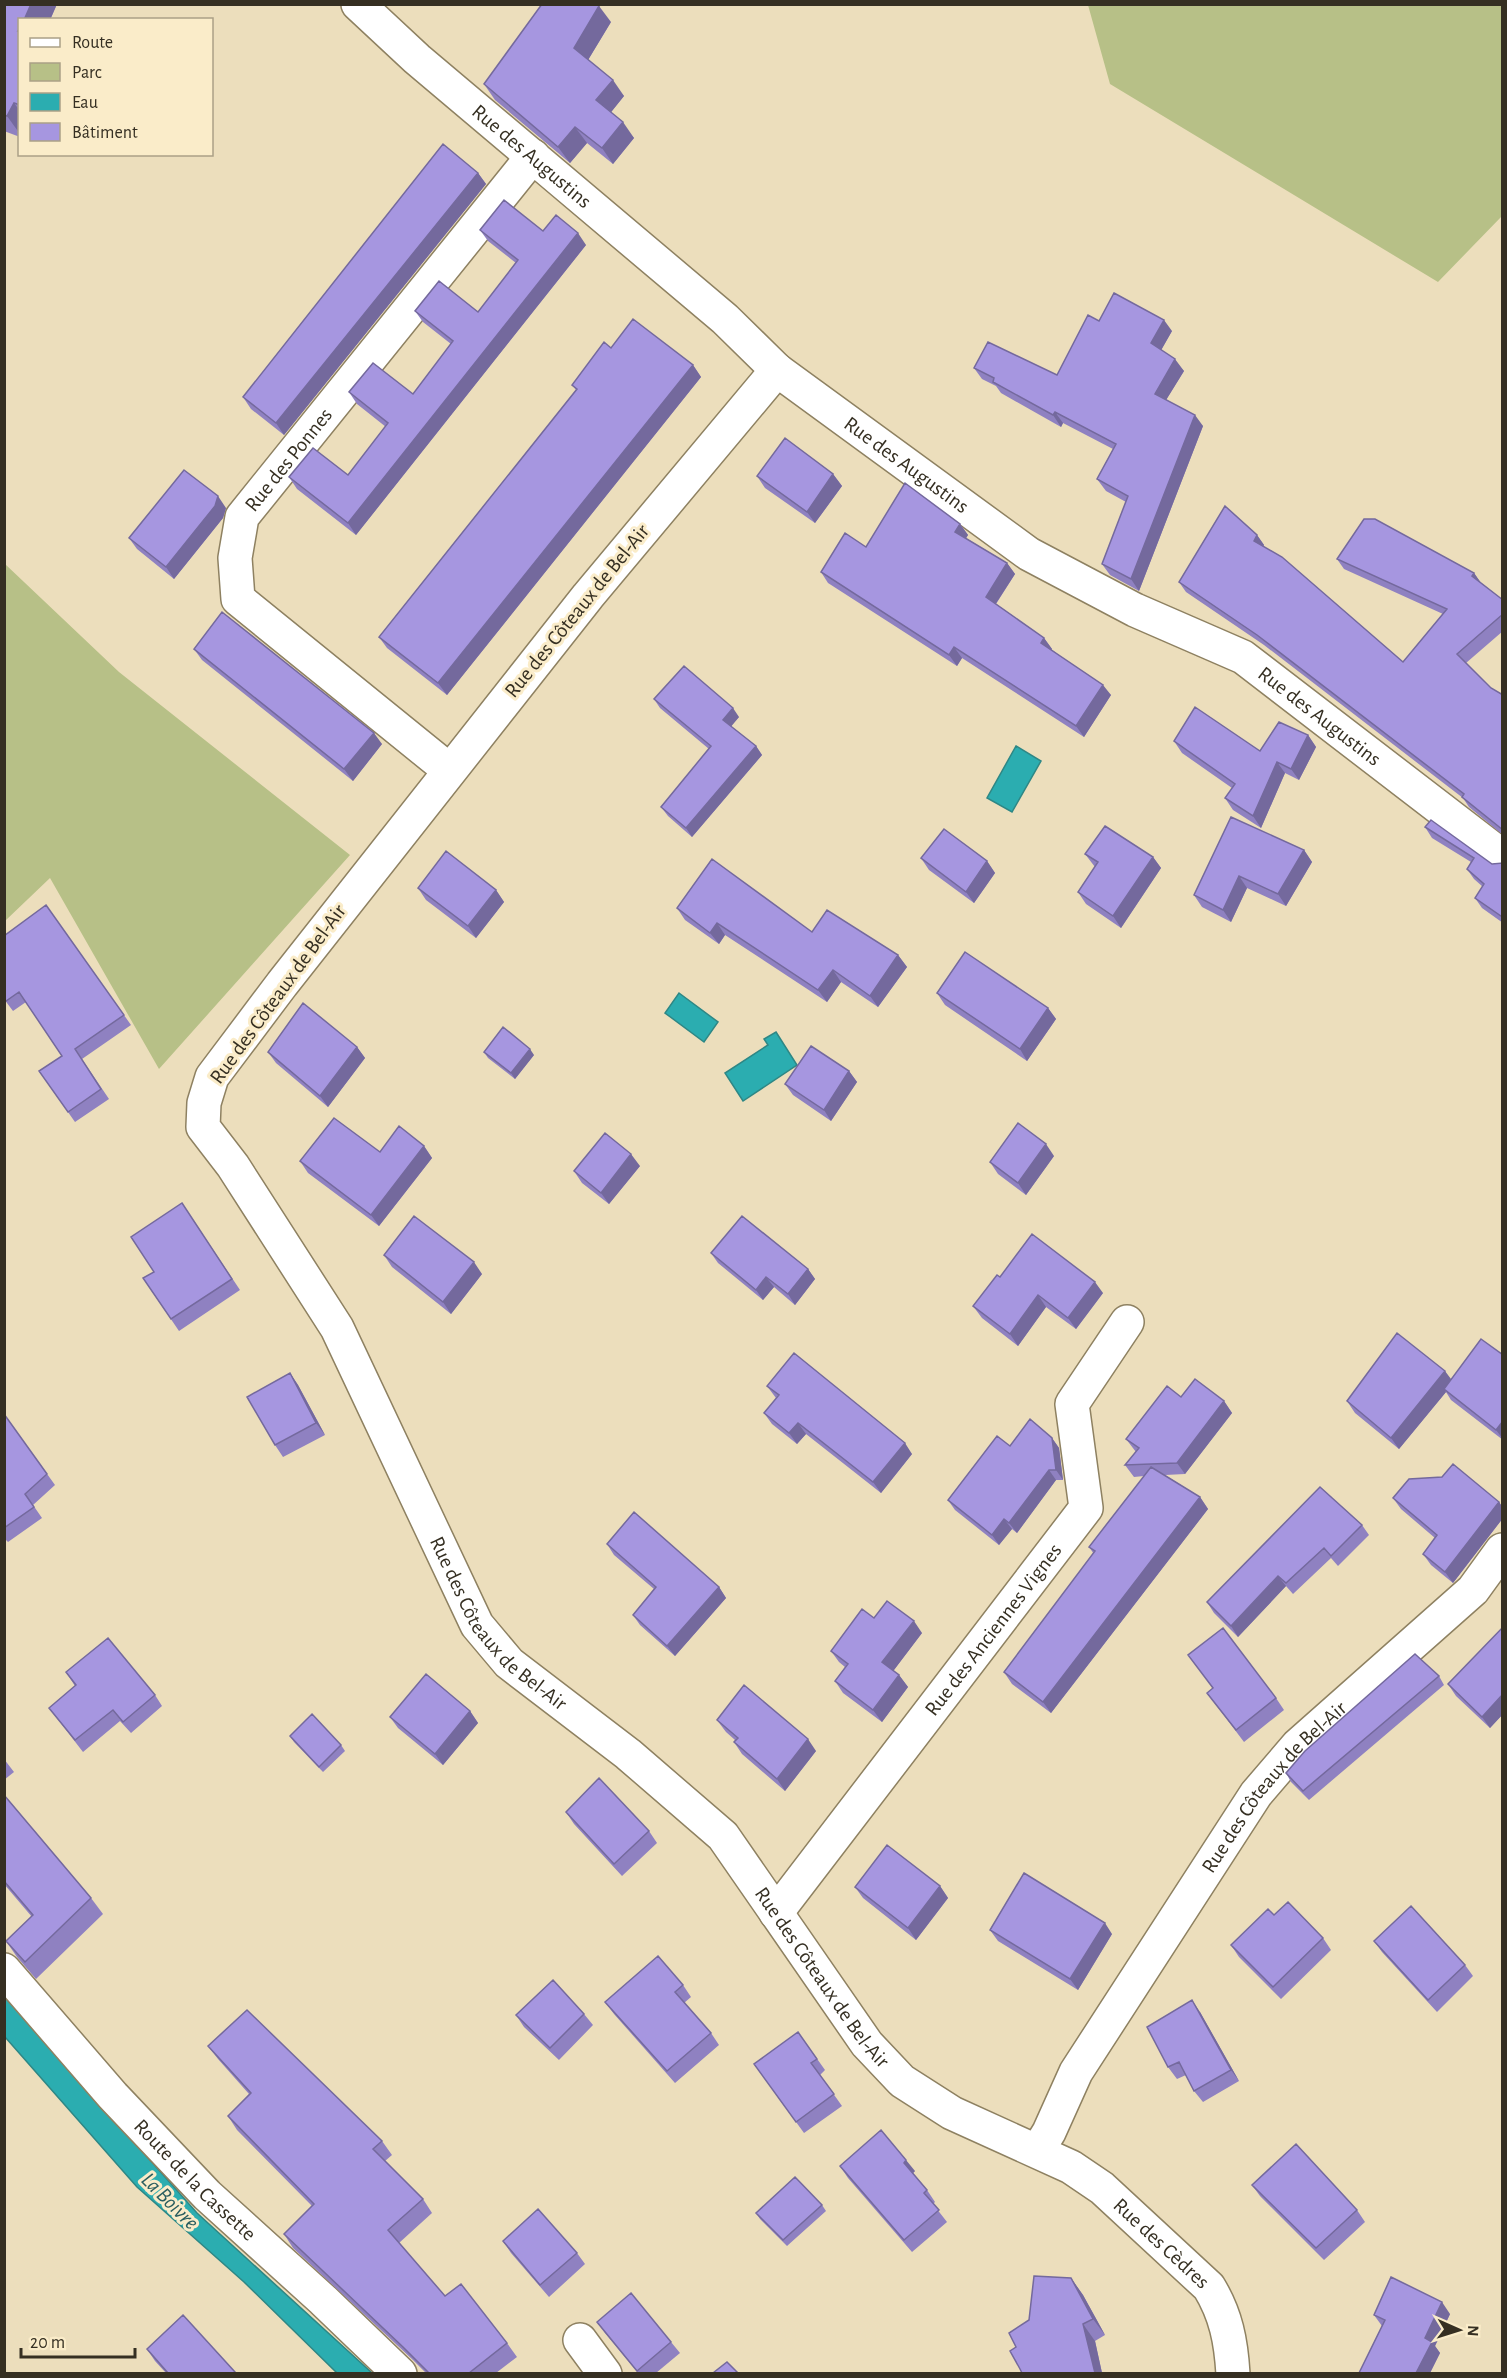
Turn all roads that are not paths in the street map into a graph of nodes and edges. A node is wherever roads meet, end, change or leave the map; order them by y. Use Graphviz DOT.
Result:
graph roads {
  1 [pos="358,4"];
  2 [pos="533,156"];
  3 [pos="777,370"];
  4 [pos="449,770"];
  5 [pos="1503,856"];
  6 [pos="1127,1322"];
  7 [pos="1503,1550"];
  8 [pos="776,1913"];
  9 [pos="4,1970"];
  10 [pos="1038,2150"];
  11 [pos="580,2340"];
  12 [pos="400,2373"];
  13 [pos="605,2373"];
  14 [pos="1233,2373"];
  1 -- 2 [label="street, Rue des Augustins"];
  2 -- 3 [label="street, Rue des Augustins"];
  2 -- 4 [label="street, Rue des Ponnes"];
  3 -- 4 [label="street, Rue des Côteaux de Bel-Air"];
  3 -- 5 [label="street, Rue des Augustins"];
  4 -- 8 [label="street, Rue des Côteaux de Bel-Air"];
  6 -- 8 [label="street, Rue des Anciennes Vignes"];
  7 -- 10 [label="street, Rue des Côteaux de Bel-Air"];
  8 -- 10 [label="street, Rue des Côteaux de Bel-Air"];
  9 -- 12 [label="street, Route de la Cassette"];
  10 -- 14 [label="street, Rue des Cèdres"];
  11 -- 13 [label="street"];
}
